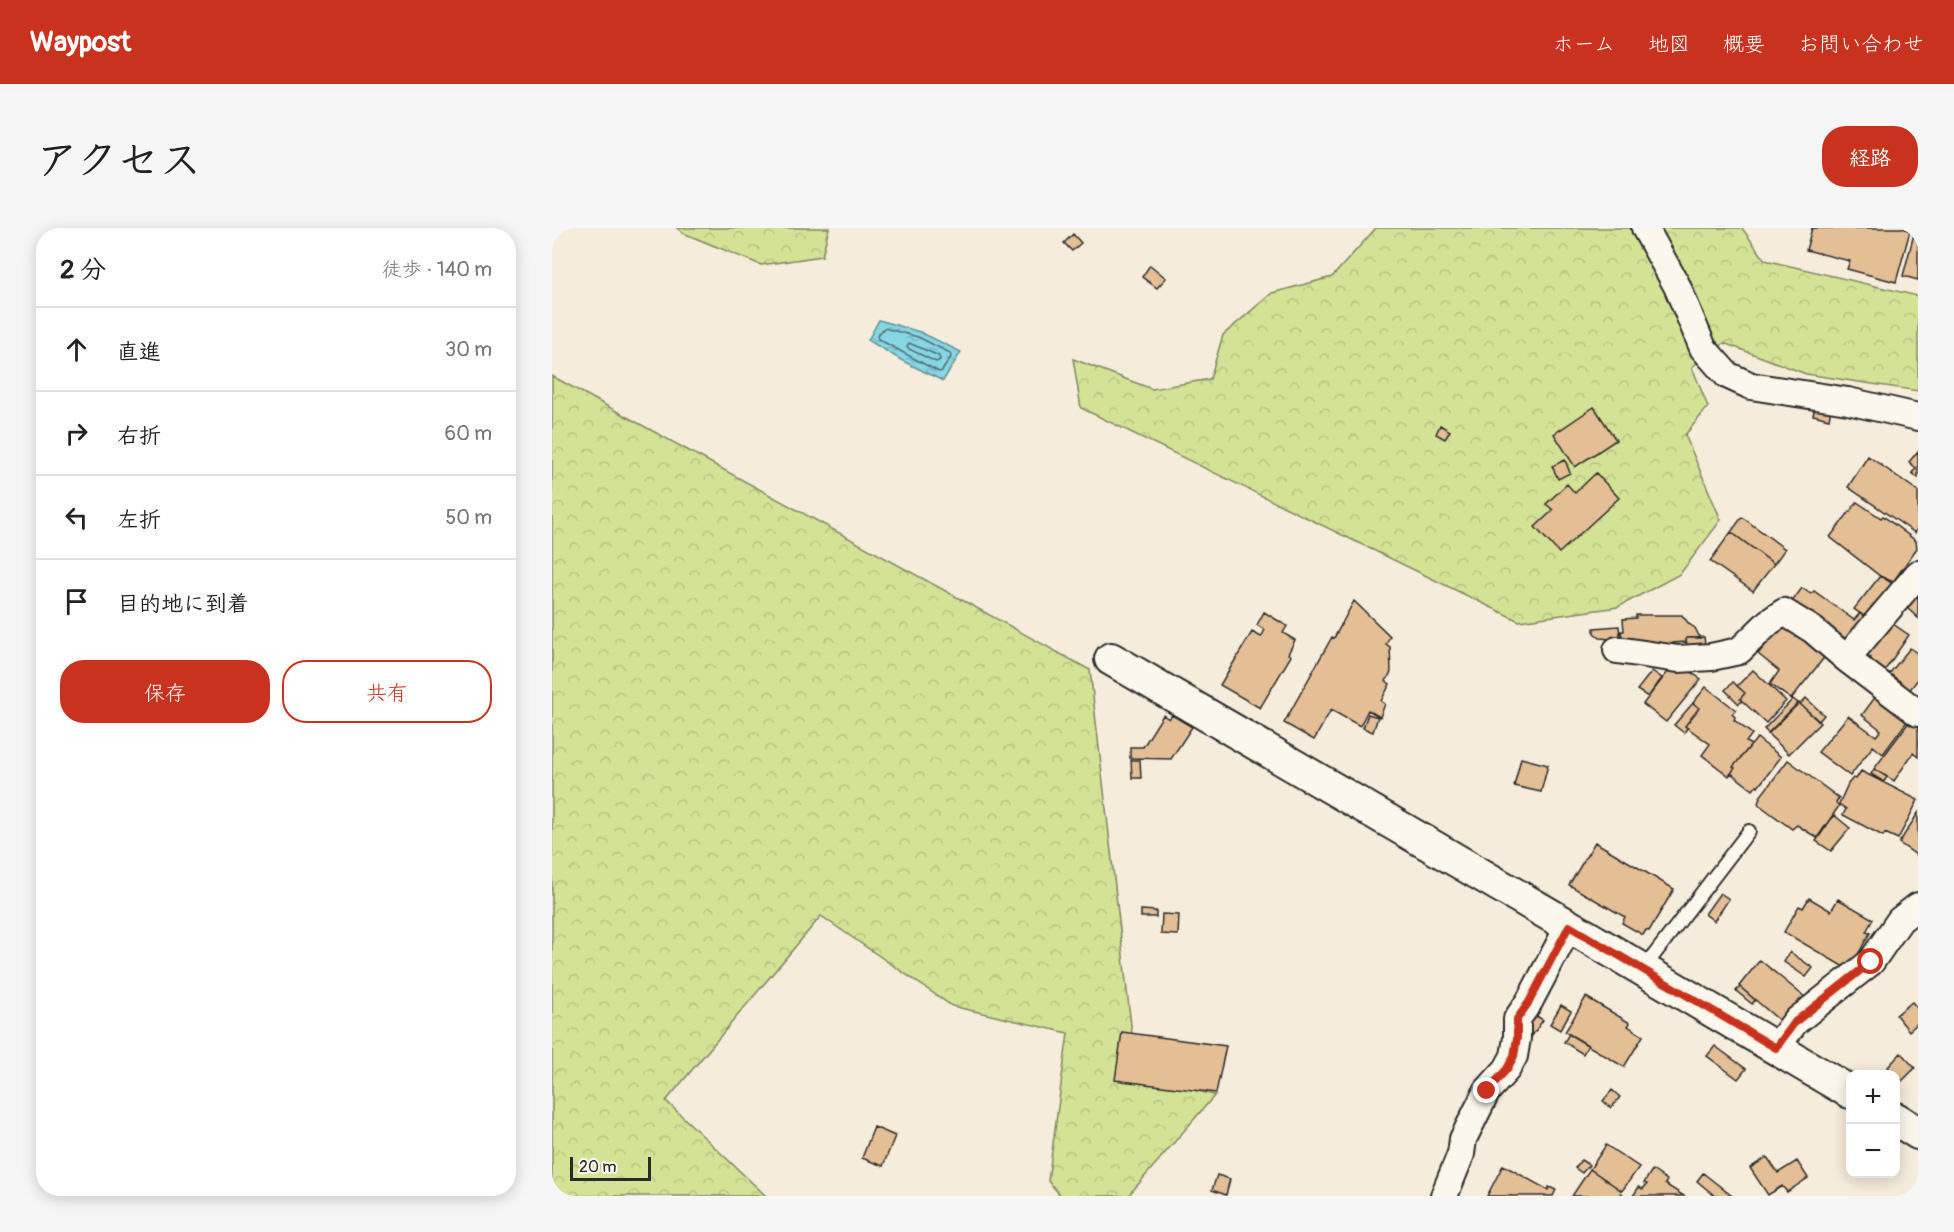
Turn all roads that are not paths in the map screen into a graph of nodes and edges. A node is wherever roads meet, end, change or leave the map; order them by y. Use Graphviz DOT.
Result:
graph roads {
  1 [pos="1645,228"];
  2 [pos="1918,417"];
  3 [pos="1918,574"];
  4 [pos="1617,650"];
  5 [pos="1111,659"];
  6 [pos="1848,660"];
  7 [pos="1918,712"];
  8 [pos="1749,831"];
  9 [pos="1918,906"];
  10 [pos="1569,926"];
  11 [pos="1643,969"];
  12 [pos="1776,1048"];
  13 [pos="1846,1089"];
  14 [pos="1900,1121"];
  15 [pos="1918,1132"];
  16 [pos="1444,1196"];
  1 -- 2 [label="street"];
  3 -- 6 [label="street"];
  4 -- 6 [label="street"];
  5 -- 10 [label="street"];
  6 -- 7 [label="street"];
  8 -- 11 [label="lane"];
  9 -- 12 [label="street"];
  10 -- 11 [label="street"];
  10 -- 16 [label="street"];
  11 -- 12 [label="street"];
  12 -- 13 [label="street"];
  14 -- 15 [label="street"];
}
